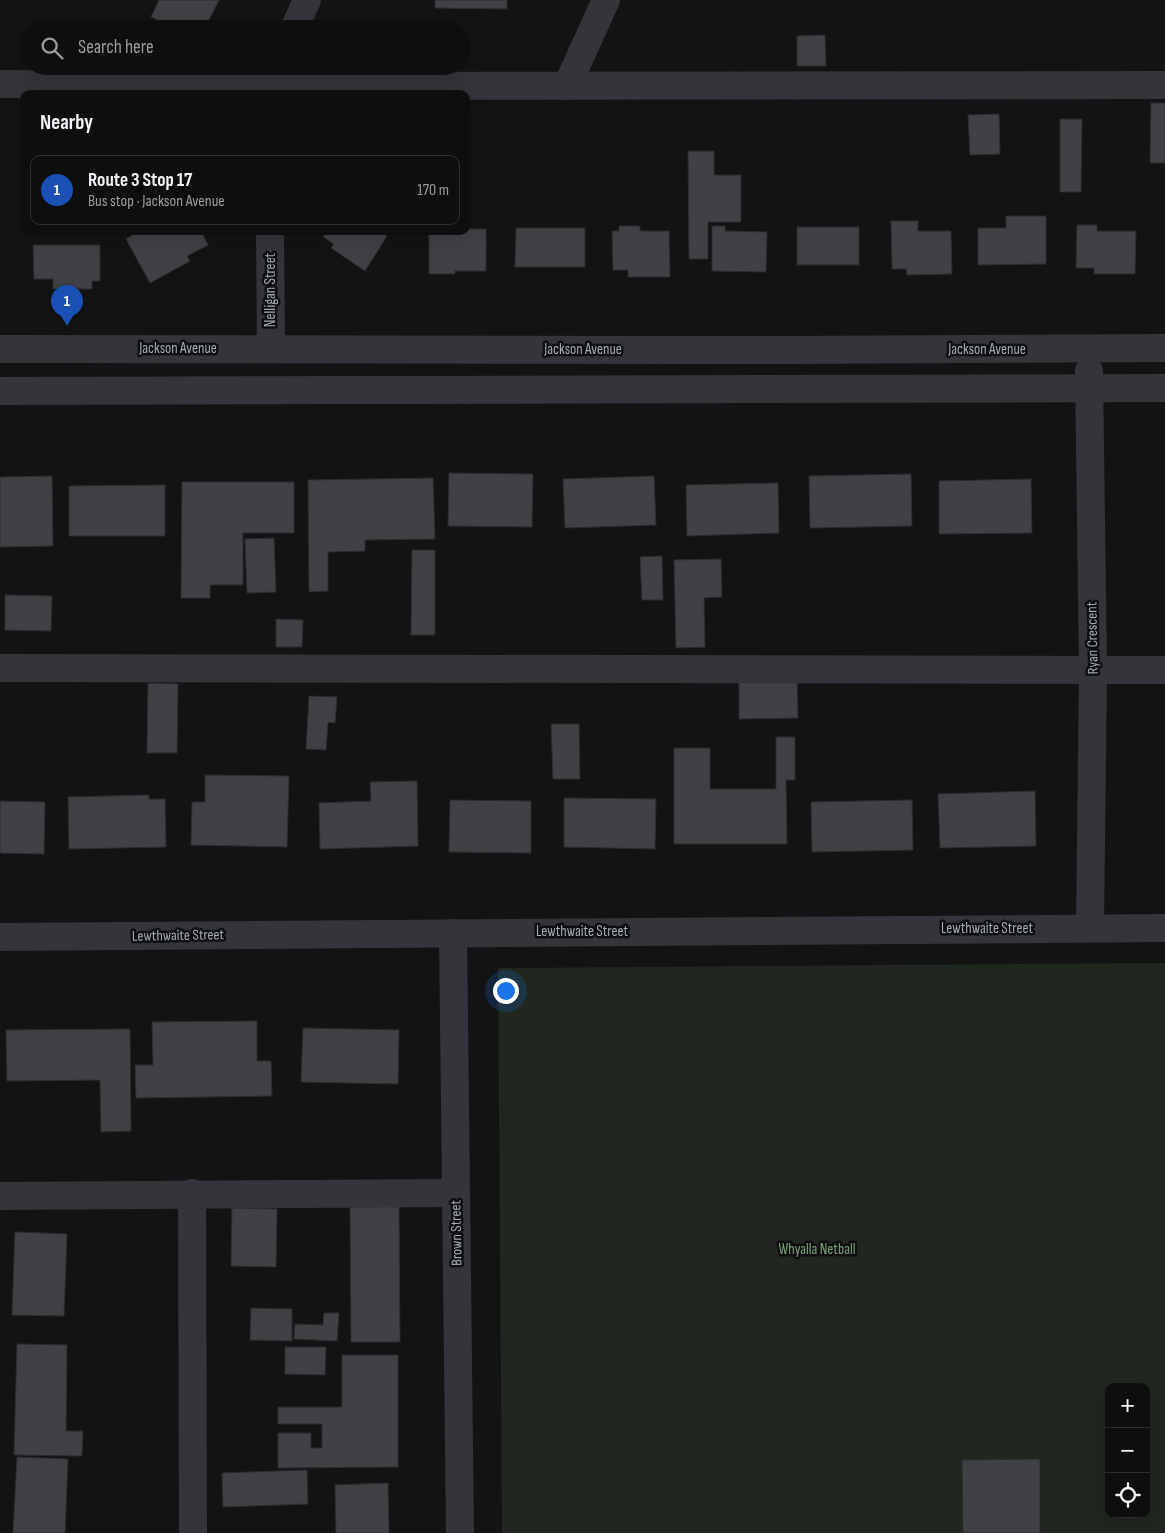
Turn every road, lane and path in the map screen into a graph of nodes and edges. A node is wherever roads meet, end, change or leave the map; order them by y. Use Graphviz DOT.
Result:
graph roads {
  1 [pos="306,0"];
  2 [pos="606,0"];
  3 [pos="298,20"];
  4 [pos="272,82"];
  5 [pos="0,84"];
  6 [pos="1165,85"];
  7 [pos="567,86"];
  8 [pos="270,235"];
  9 [pos="0,348"];
  10 [pos="271,348"];
  11 [pos="1165,348"];
  12 [pos="1089,349"];
  13 [pos="1089,388"];
  14 [pos="1165,388"];
  15 [pos="0,391"];
  16 [pos="0,668"];
  17 [pos="1165,670"];
  18 [pos="1093,671"];
  19 [pos="1090,927"];
  20 [pos="1165,928"];
  21 [pos="454,932"];
  22 [pos="0,937"];
  23 [pos="192,1193"];
  24 [pos="456,1193"];
  25 [pos="0,1196"];
  26 [pos="193,1533"];
  27 [pos="460,1533"];
  1 -- 3 [label="street"];
  2 -- 7 [label="street"];
  4 -- 5 [label="street"];
  4 -- 7 [label="street"];
  6 -- 7 [label="street"];
  8 -- 10 [label="street, Nelligan Street"];
  9 -- 10 [label="street, Jackson Avenue"];
  10 -- 12 [label="street, Jackson Avenue"];
  11 -- 12 [label="street, Jackson Avenue"];
  12 -- 13 [label="street, Ryan Crescent"];
  13 -- 14 [label="street"];
  13 -- 15 [label="street"];
  13 -- 18 [label="street, Ryan Crescent"];
  16 -- 18 [label="street"];
  17 -- 18 [label="street"];
  18 -- 19 [label="street, Ryan Crescent"];
  19 -- 20 [label="street, Lewthwaite Street"];
  19 -- 21 [label="street, Lewthwaite Street"];
  21 -- 22 [label="street, Lewthwaite Street"];
  21 -- 24 [label="street, Brown Street"];
  23 -- 24 [label="street"];
  23 -- 25 [label="street"];
  23 -- 26 [label="street"];
  24 -- 27 [label="street, Brown Street"];
}
